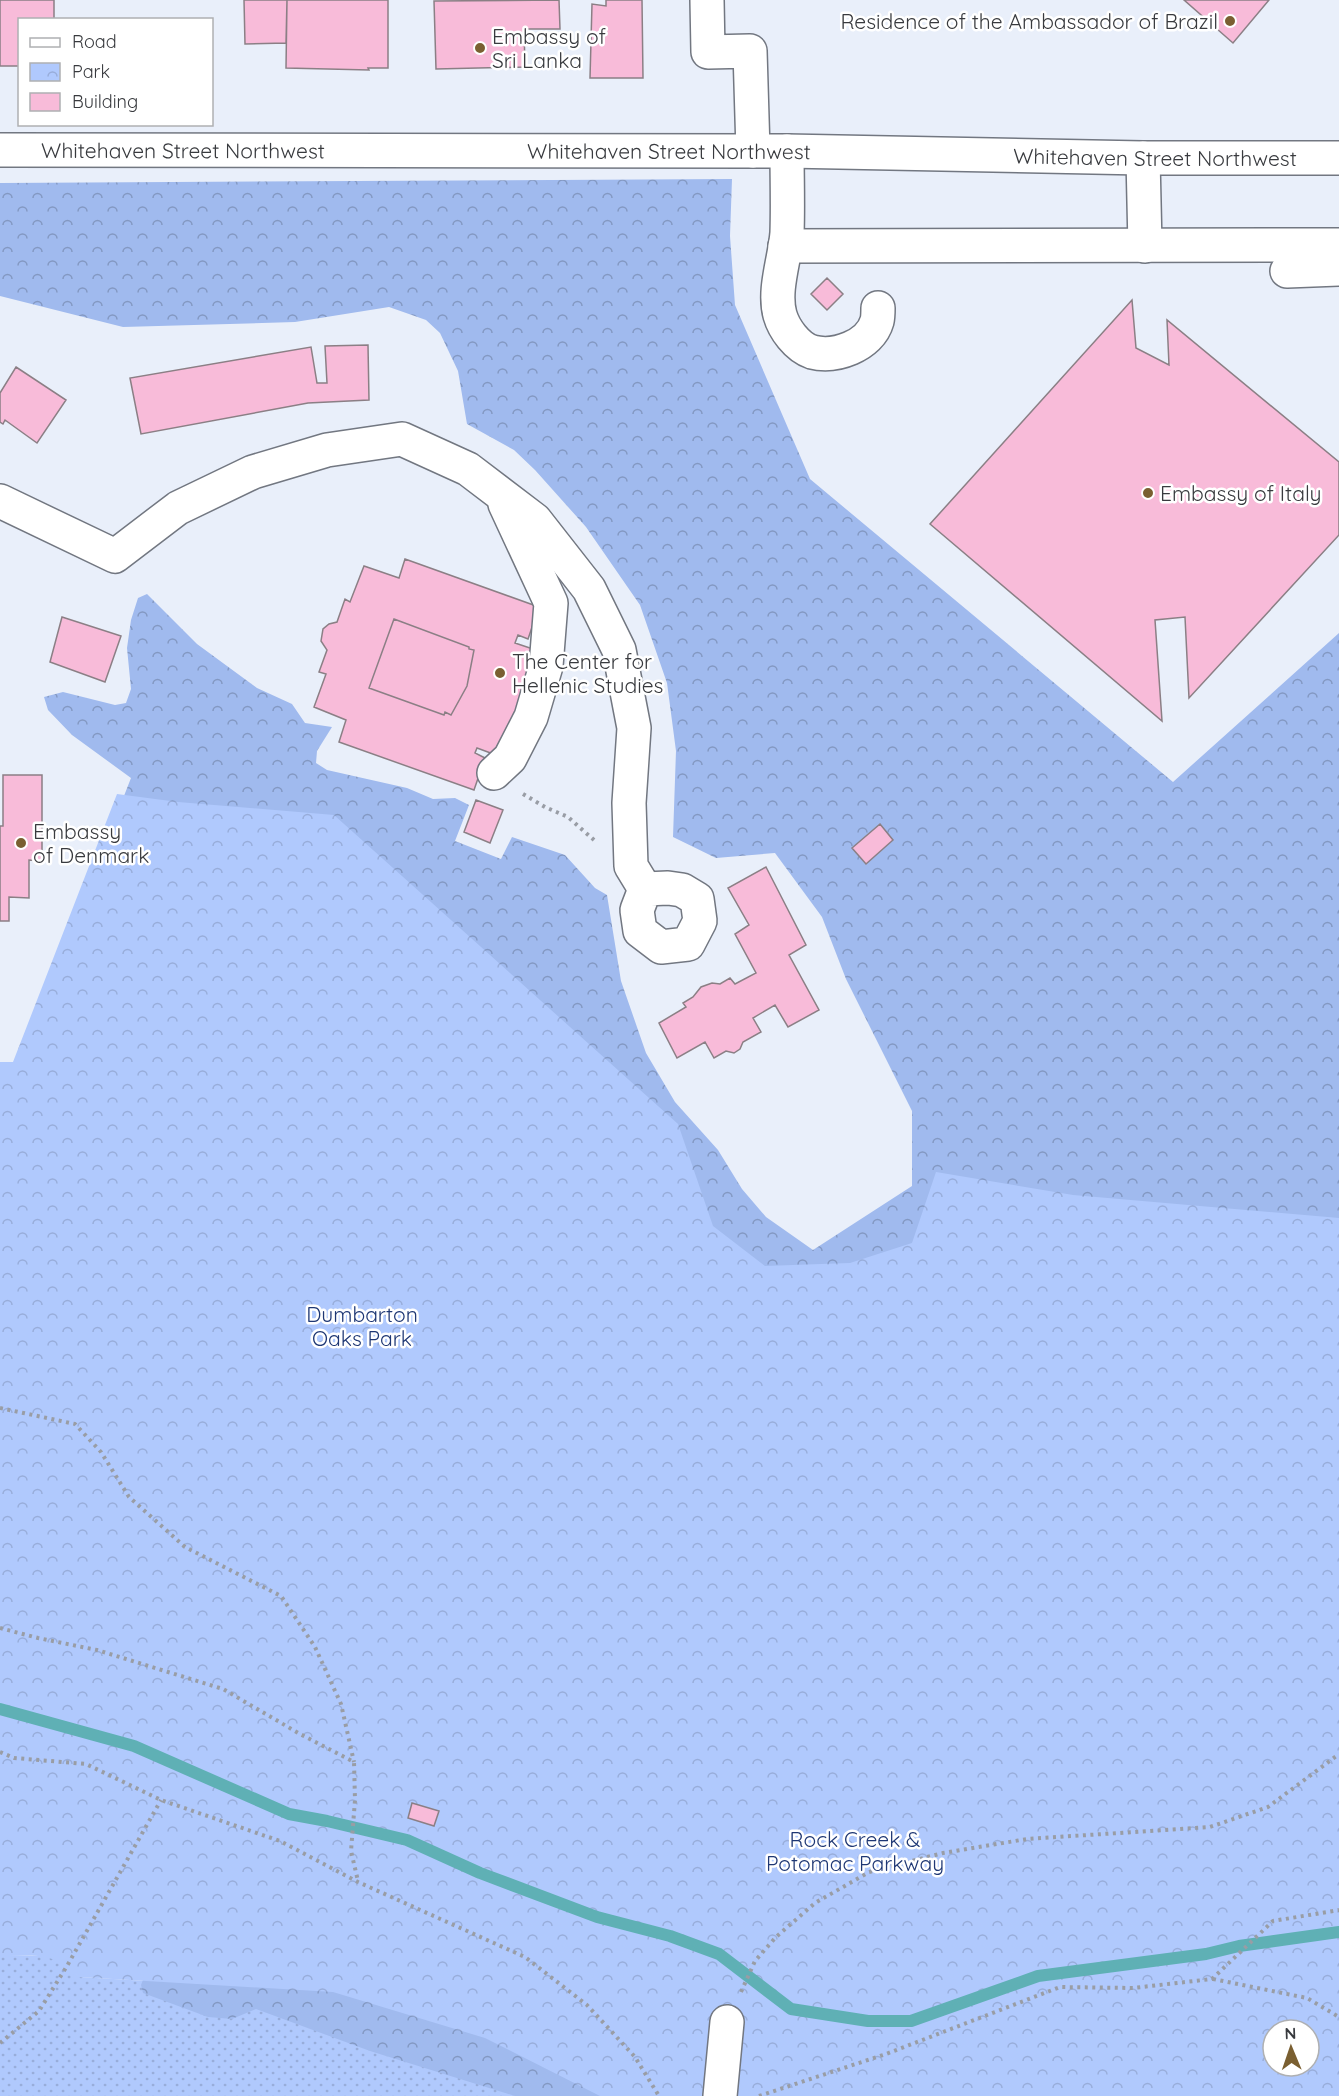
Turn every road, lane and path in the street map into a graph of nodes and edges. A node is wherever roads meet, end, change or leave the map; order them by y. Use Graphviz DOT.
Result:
graph roads {
  1 [pos="707,0"];
  2 [pos="0,150"];
  3 [pos="753,151"];
  4 [pos="787,151"];
  5 [pos="1143,158"];
  6 [pos="1339,158"];
  7 [pos="785,246"];
  8 [pos="1145,246"];
  9 [pos="1339,246"];
  10 [pos="1339,268"];
  11 [pos="1287,271"];
  12 [pos="878,308"];
  13 [pos="501,494"];
  14 [pos="0,501"];
  15 [pos="494,773"];
  16 [pos="638,878"];
  17 [pos="0,1408"];
  18 [pos="0,1628"];
  19 [pos="0,1752"];
  20 [pos="1339,1754"];
  21 [pos="354,1762"];
  22 [pos="161,1800"];
  23 [pos="358,1882"];
  24 [pos="1339,1910"];
  25 [pos="755,1961"];
  26 [pos="1212,1979"];
  27 [pos="1339,2017"];
  28 [pos="727,2022"];
  29 [pos="0,2043"];
  30 [pos="659,2096"];
  31 [pos="720,2096"];
  32 [pos="759,2096"];
  1 -- 3 [label="street"];
  2 -- 3 [label="street, Whitehaven Street Northwest"];
  3 -- 4 [label="street, Whitehaven Street Northwest"];
  4 -- 5 [label="street, Whitehaven Street Northwest"];
  4 -- 7 [label="street"];
  5 -- 6 [label="street, Whitehaven Street Northwest"];
  5 -- 8 [label="street"];
  7 -- 8 [label="street"];
  7 -- 12 [label="street"];
  8 -- 9 [label="street"];
  10 -- 11 [label="street"];
  13 -- 14 [label="street"];
  13 -- 15 [label="street"];
  13 -- 16 [label="street"];
  15 -- 16 [label="path"];
  17 -- 21 [label="path"];
  18 -- 21 [label="path"];
  19 -- 22 [label="path"];
  20 -- 25 [label="path"];
  21 -- 23 [label="path"];
  22 -- 23 [label="path"];
  22 -- 29 [label="path"];
  23 -- 30 [label="path"];
  24 -- 26 [label="path"];
  26 -- 27 [label="path"];
  26 -- 32 [label="path"];
  28 -- 31 [label="street"];
}
